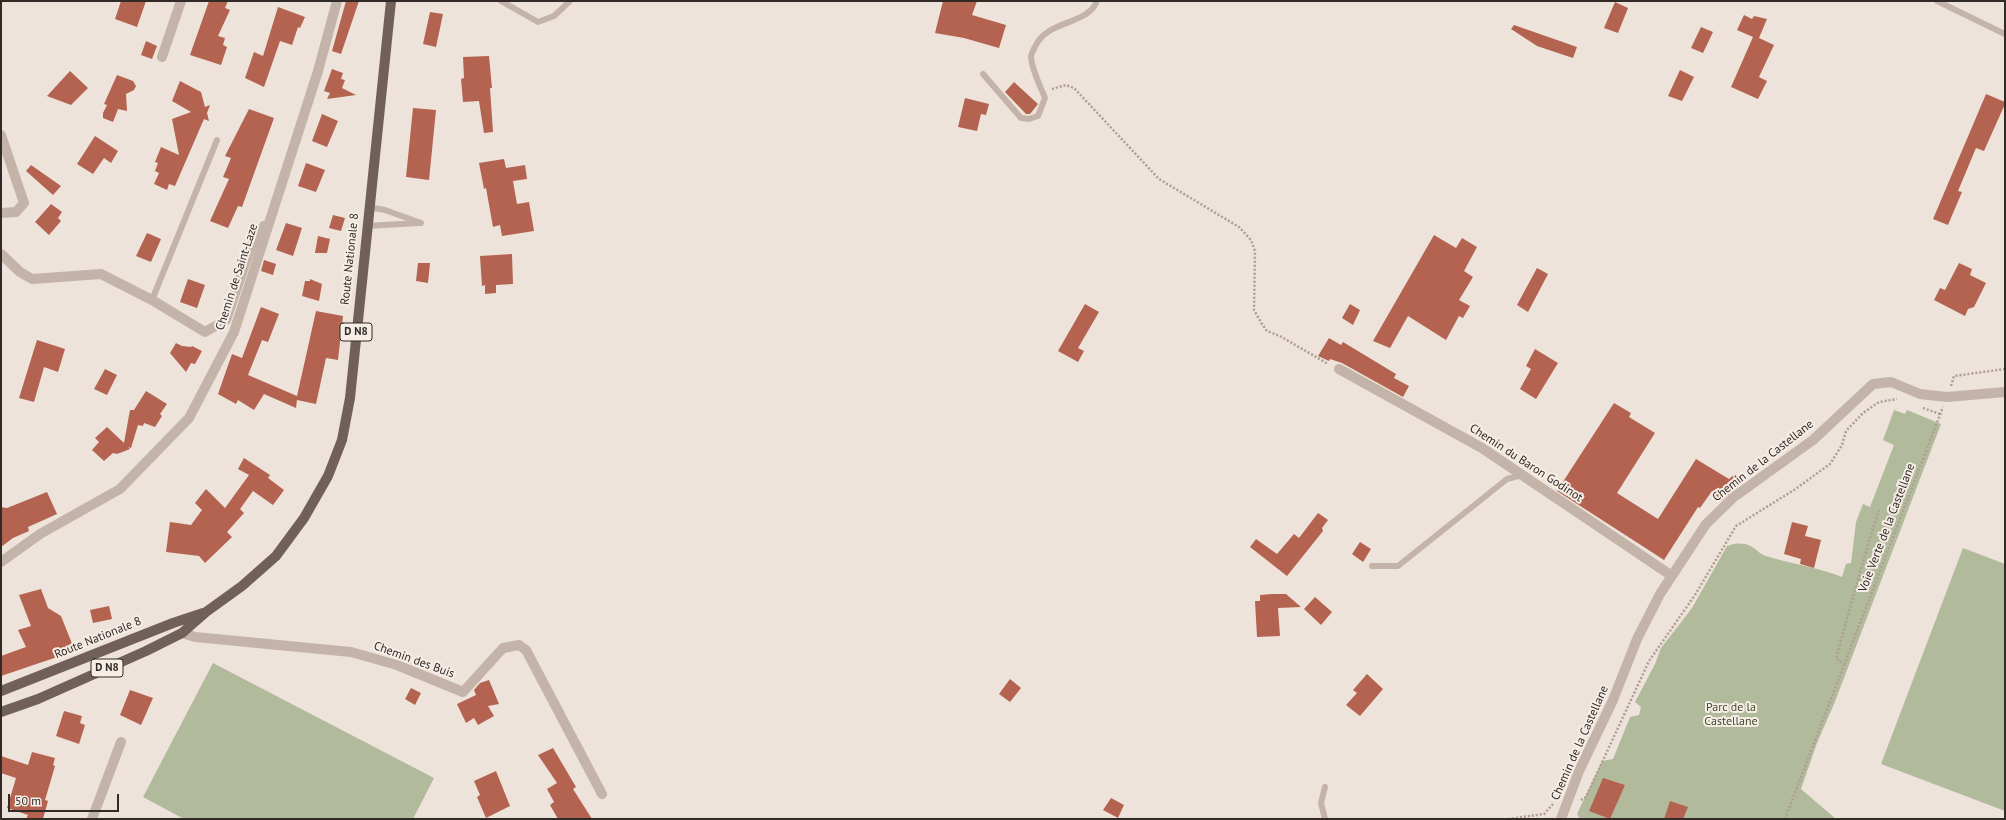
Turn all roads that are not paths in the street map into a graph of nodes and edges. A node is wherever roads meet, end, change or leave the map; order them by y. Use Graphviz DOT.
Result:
graph roads {
  1 [pos="181,1"];
  2 [pos="337,1"];
  3 [pos="391,1"];
  4 [pos="501,1"];
  5 [pos="570,1"];
  6 [pos="1097,1"];
  7 [pos="1937,1"];
  8 [pos="2005,34"];
  9 [pos="162,57"];
  10 [pos="984,74"];
  11 [pos="1,135"];
  12 [pos="217,140"];
  13 [pos="368,208"];
  14 [pos="1,213"];
  15 [pos="272,214"];
  16 [pos="366,226"];
  17 [pos="1,254"];
  18 [pos="152,300"];
  19 [pos="1339,370"];
  20 [pos="2005,392"];
  21 [pos="1522,475"];
  22 [pos="1,562"];
  23 [pos="1372,566"];
  24 [pos="1672,576"];
  25 [pos="206,612"];
  26 [pos="182,633"];
  27 [pos="1,691"];
  28 [pos="1,712"];
  29 [pos="121,742"];
  30 [pos="1325,787"];
  31 [pos="602,794"];
  32 [pos="92,819"];
  33 [pos="1325,819"];
  34 [pos="1561,819"];
  1 -- 9 [label="street"];
  2 -- 15 [label="street, Chemin de Saint-Laze"];
  3 -- 13 [label="main road, Route Nationale 8 / D N8"];
  4 -- 5 [label="lane"];
  6 -- 10 [label="lane"];
  7 -- 8 [label="lane"];
  11 -- 14 [label="street"];
  12 -- 18 [label="lane"];
  13 -- 16 [label="main road, Route Nationale 8 / D N8"];
  13 -- 16 [label="lane"];
  15 -- 18 [label="street"];
  15 -- 22 [label="street, Chemin de Saint-Laze"];
  16 -- 25 [label="main road, Route Nationale 8 / D N8"];
  17 -- 18 [label="street"];
  19 -- 21 [label="street, Chemin du Baron Godinot"];
  20 -- 24 [label="street, Chemin de la Castellane"];
  21 -- 23 [label="lane"];
  21 -- 24 [label="street, Chemin du Baron Godinot"];
  24 -- 34 [label="street, Chemin de la Castellane"];
  25 -- 26 [label="main road, Route Nationale 8 / D N8"];
  25 -- 27 [label="main road, Route Nationale 8 / D N8"];
  26 -- 28 [label="main road, Route Nationale 8 / D N8"];
  26 -- 31 [label="street, Chemin des Buis"];
  29 -- 32 [label="street"];
  30 -- 33 [label="lane"];
}
